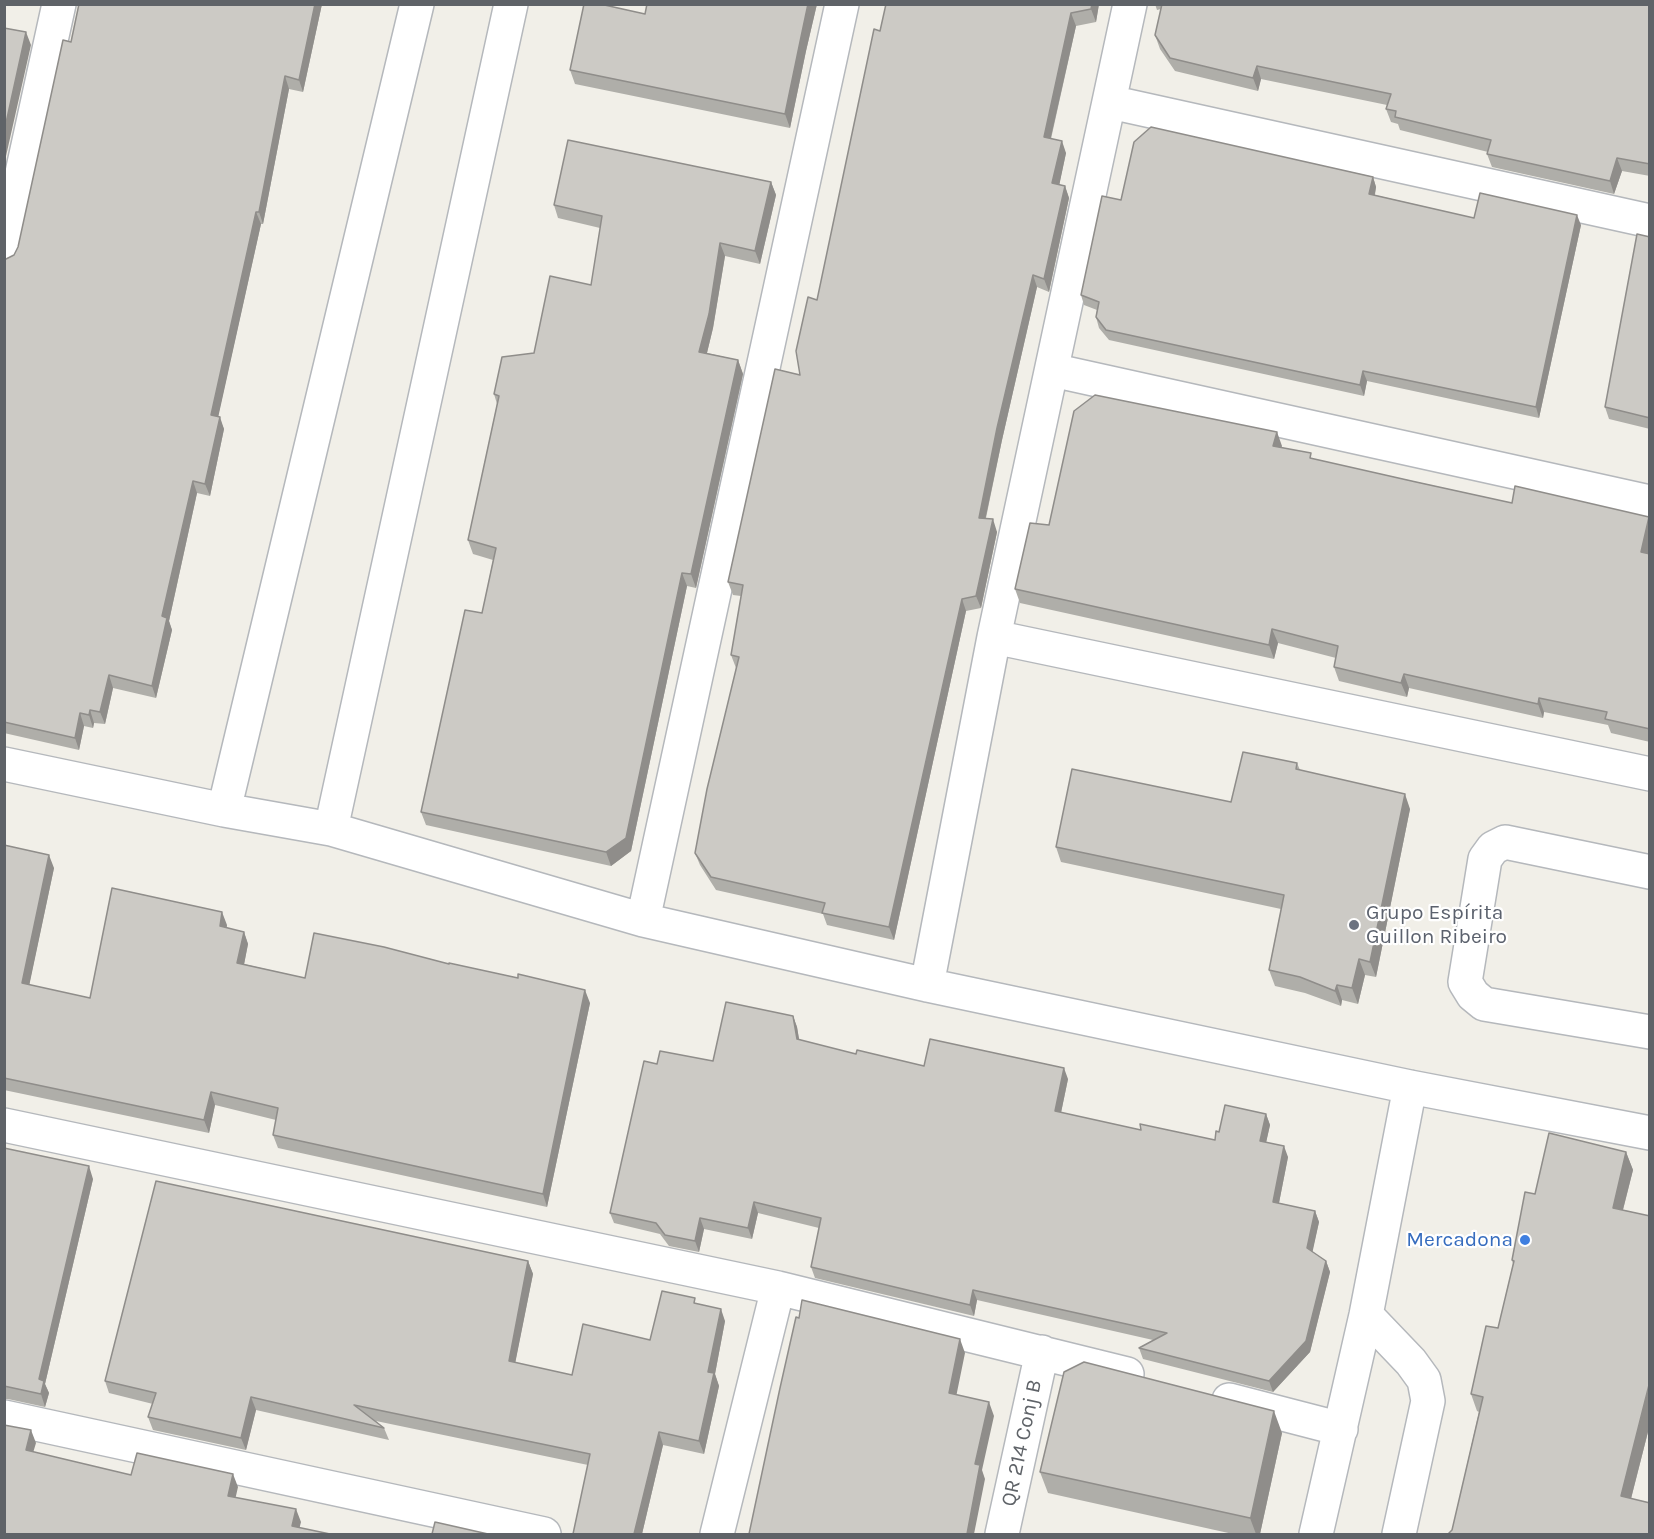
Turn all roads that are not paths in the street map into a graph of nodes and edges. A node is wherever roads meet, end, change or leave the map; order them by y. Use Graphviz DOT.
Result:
graph roads {
  1 [pos="59,4"];
  2 [pos="417,4"];
  3 [pos="511,4"];
  4 [pos="842,4"];
  5 [pos="1130,4"];
  6 [pos="1110,102"];
  7 [pos="1650,221"];
  8 [pos="4,255"];
  9 [pos="1052,370"];
  10 [pos="1650,502"];
  11 [pos="994,637"];
  12 [pos="4,764"];
  13 [pos="1650,774"];
  14 [pos="224,810"];
  15 [pos="331,830"];
  16 [pos="1650,872"];
  17 [pos="643,920"];
  18 [pos="927,985"];
  19 [pos="1650,1032"];
  20 [pos="1410,1087"];
  21 [pos="4,1125"];
  22 [pos="1650,1133"];
  23 [pos="778,1288"];
  24 [pos="1366,1315"];
  25 [pos="1042,1352"];
  26 [pos="1157,1382"];
  27 [pos="1203,1393"];
  28 [pos="4,1417"];
  29 [pos="1341,1429"];
  30 [pos="544,1534"];
  31 [pos="717,1534"];
  32 [pos="1002,1534"];
  33 [pos="1316,1534"];
  34 [pos="1399,1534"];
  1 -- 8 [label="street"];
  2 -- 14 [label="street"];
  3 -- 15 [label="street"];
  4 -- 17 [label="street"];
  5 -- 6 [label="street"];
  6 -- 7 [label="street"];
  6 -- 9 [label="street"];
  9 -- 10 [label="street"];
  9 -- 11 [label="street"];
  11 -- 13 [label="street"];
  11 -- 18 [label="street"];
  12 -- 14 [label="street"];
  14 -- 15 [label="street"];
  15 -- 17 [label="street"];
  16 -- 19 [label="street"];
  17 -- 18 [label="street"];
  18 -- 20 [label="street"];
  20 -- 22 [label="street"];
  20 -- 24 [label="street"];
  21 -- 23 [label="street"];
  23 -- 25 [label="street"];
  23 -- 31 [label="street"];
  24 -- 29 [label="street"];
  24 -- 34 [label="street"];
  25 -- 26 [label="street"];
  25 -- 32 [label="street, QR 214 Conj B"];
  27 -- 29 [label="street"];
  28 -- 30 [label="street"];
  29 -- 33 [label="street"];
}
